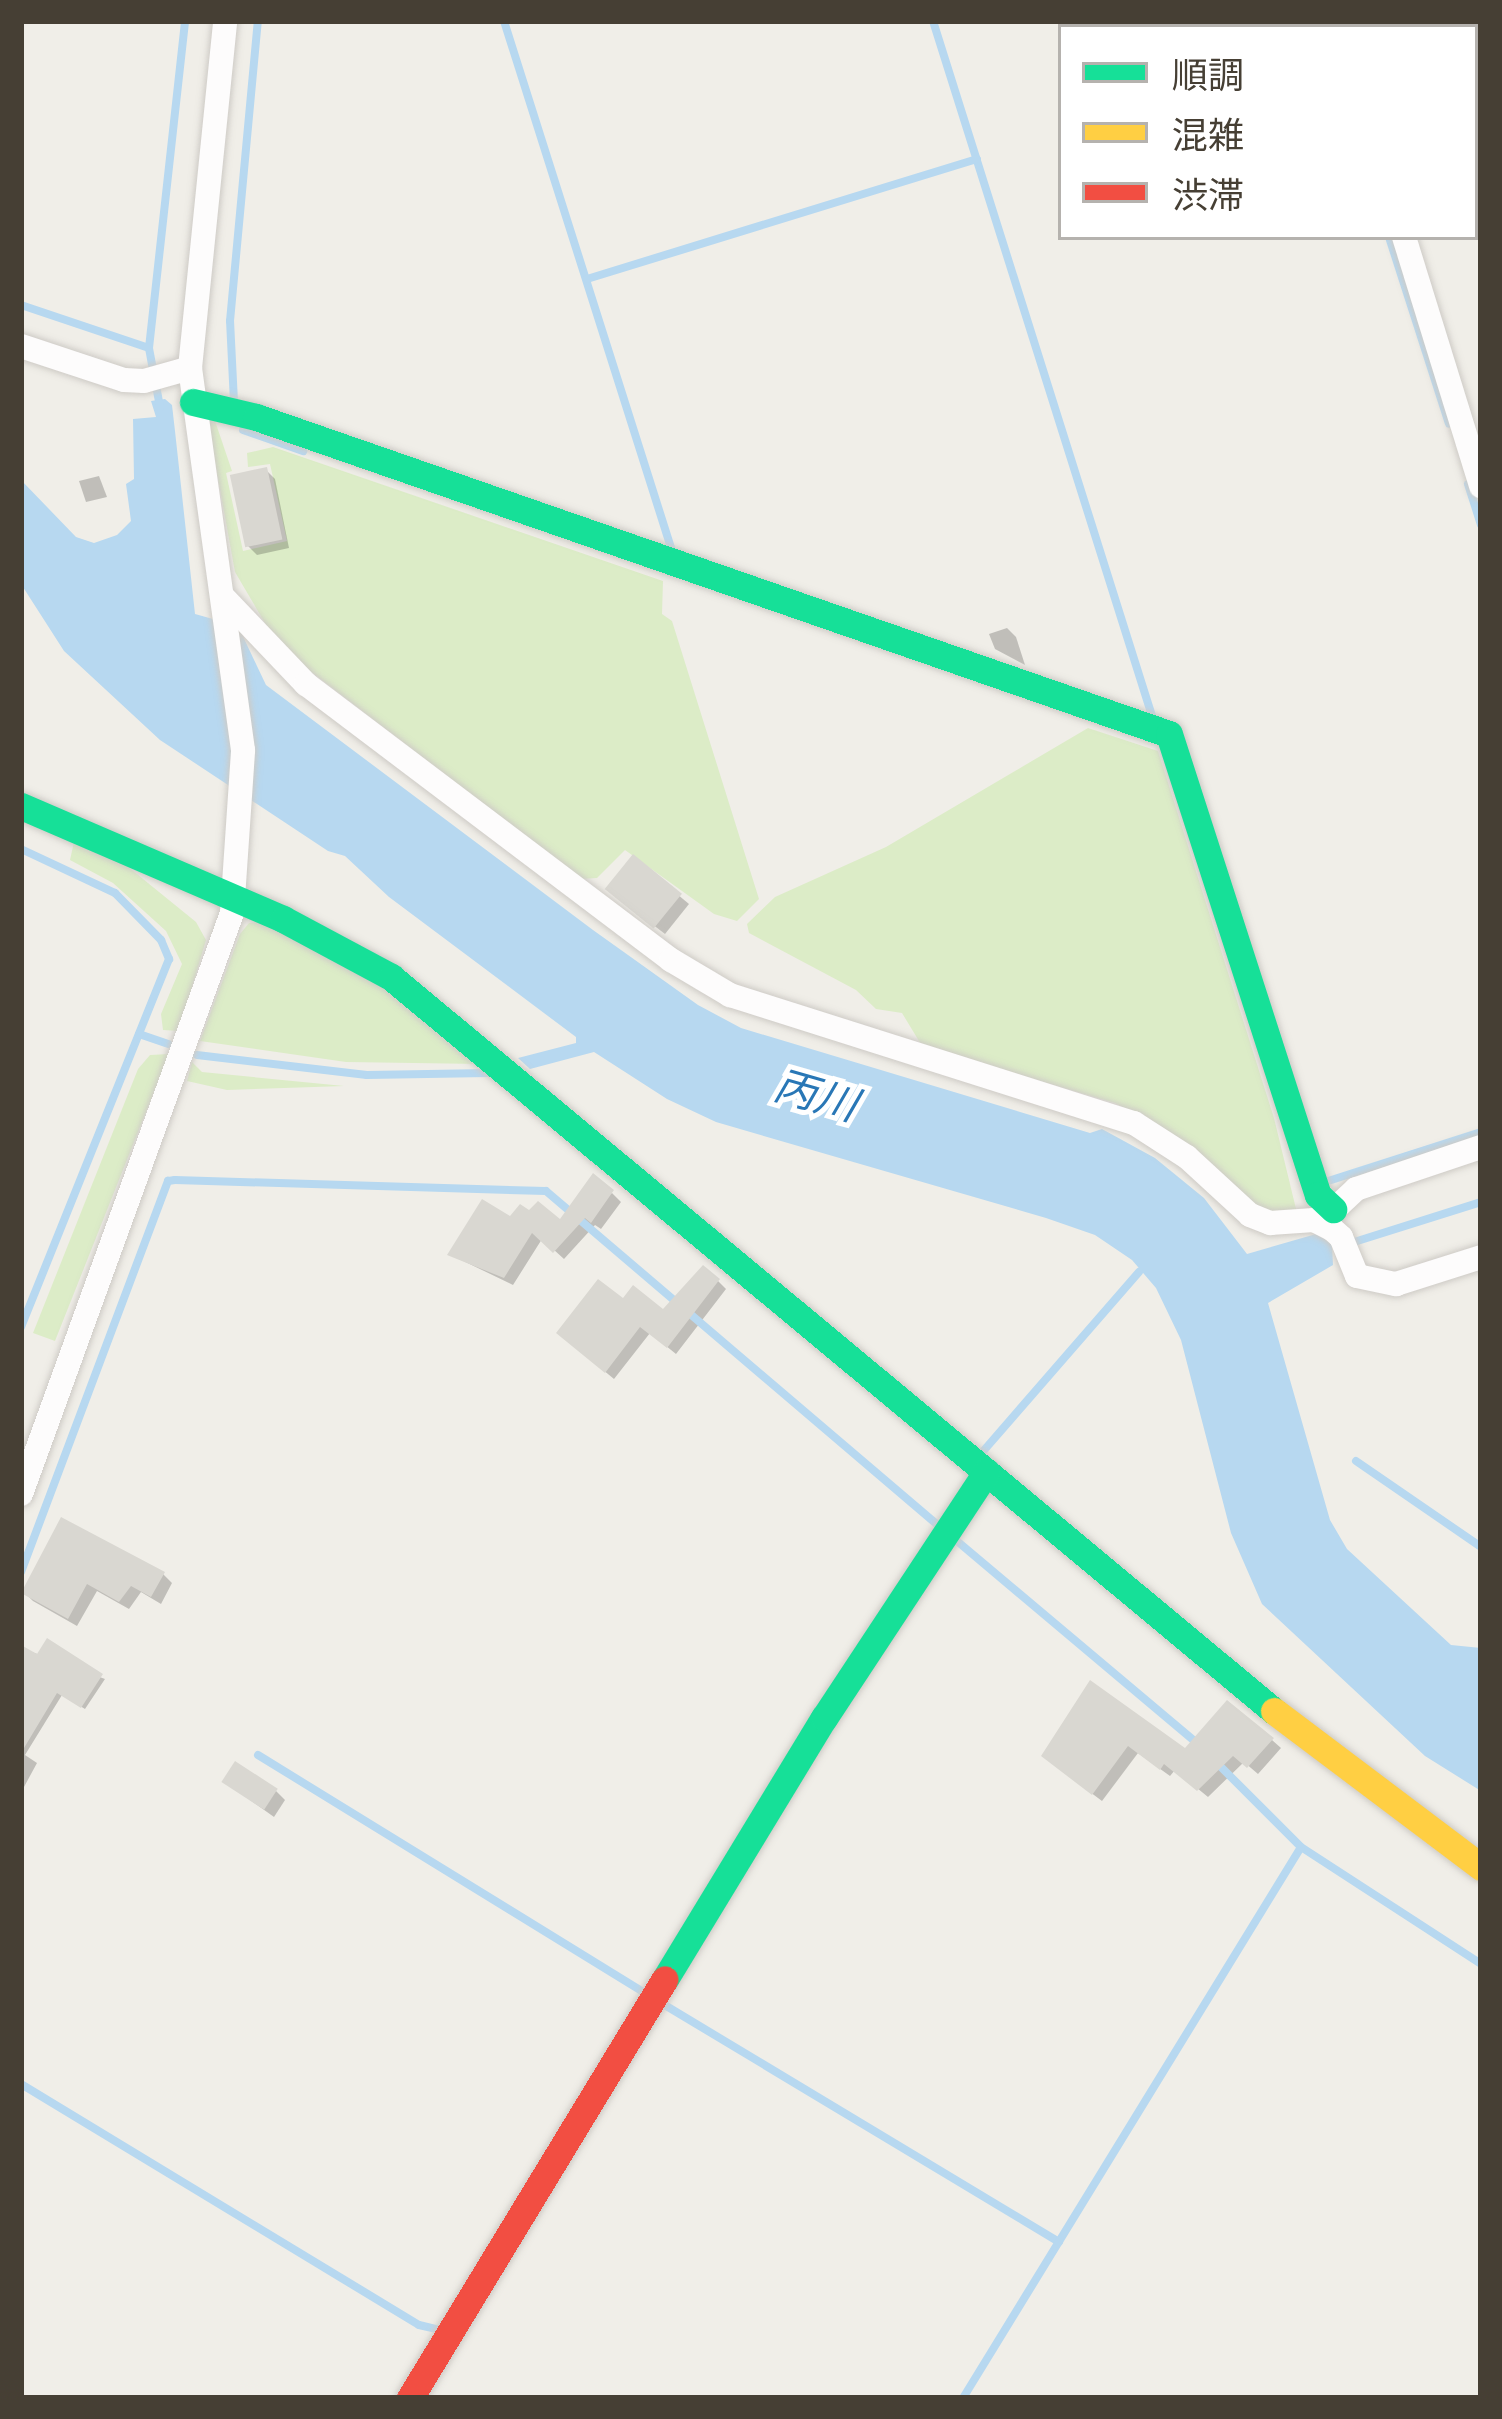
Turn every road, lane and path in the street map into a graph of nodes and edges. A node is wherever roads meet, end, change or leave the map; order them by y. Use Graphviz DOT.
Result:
graph roads {
  1 [pos="225,21"];
  2 [pos="1405,240"];
  3 [pos="21,346"];
  4 [pos="190,368"];
  5 [pos="193,402"];
  6 [pos="1481,486"];
  7 [pos="225,607"];
  8 [pos="21,806"];
  9 [pos="235,888"];
  10 [pos="1481,1147"];
  11 [pos="1324,1217"];
  12 [pos="1481,1257"];
  13 [pos="978,1466"];
  14 [pos="21,1494"];
  15 [pos="1481,1867"];
  16 [pos="410,2398"];
  1 -- 4 [label="street"];
  2 -- 6 [label="street"];
  3 -- 4 [label="street"];
  4 -- 5 [label="street"];
  5 -- 7 [label="street"];
  5 -- 11 [label="street"];
  7 -- 9 [label="street"];
  7 -- 11 [label="street"];
  8 -- 9 [label="street"];
  9 -- 13 [label="street"];
  9 -- 14 [label="street"];
  10 -- 11 [label="street"];
  11 -- 12 [label="street"];
  13 -- 15 [label="street"];
  13 -- 16 [label="street"];
}
